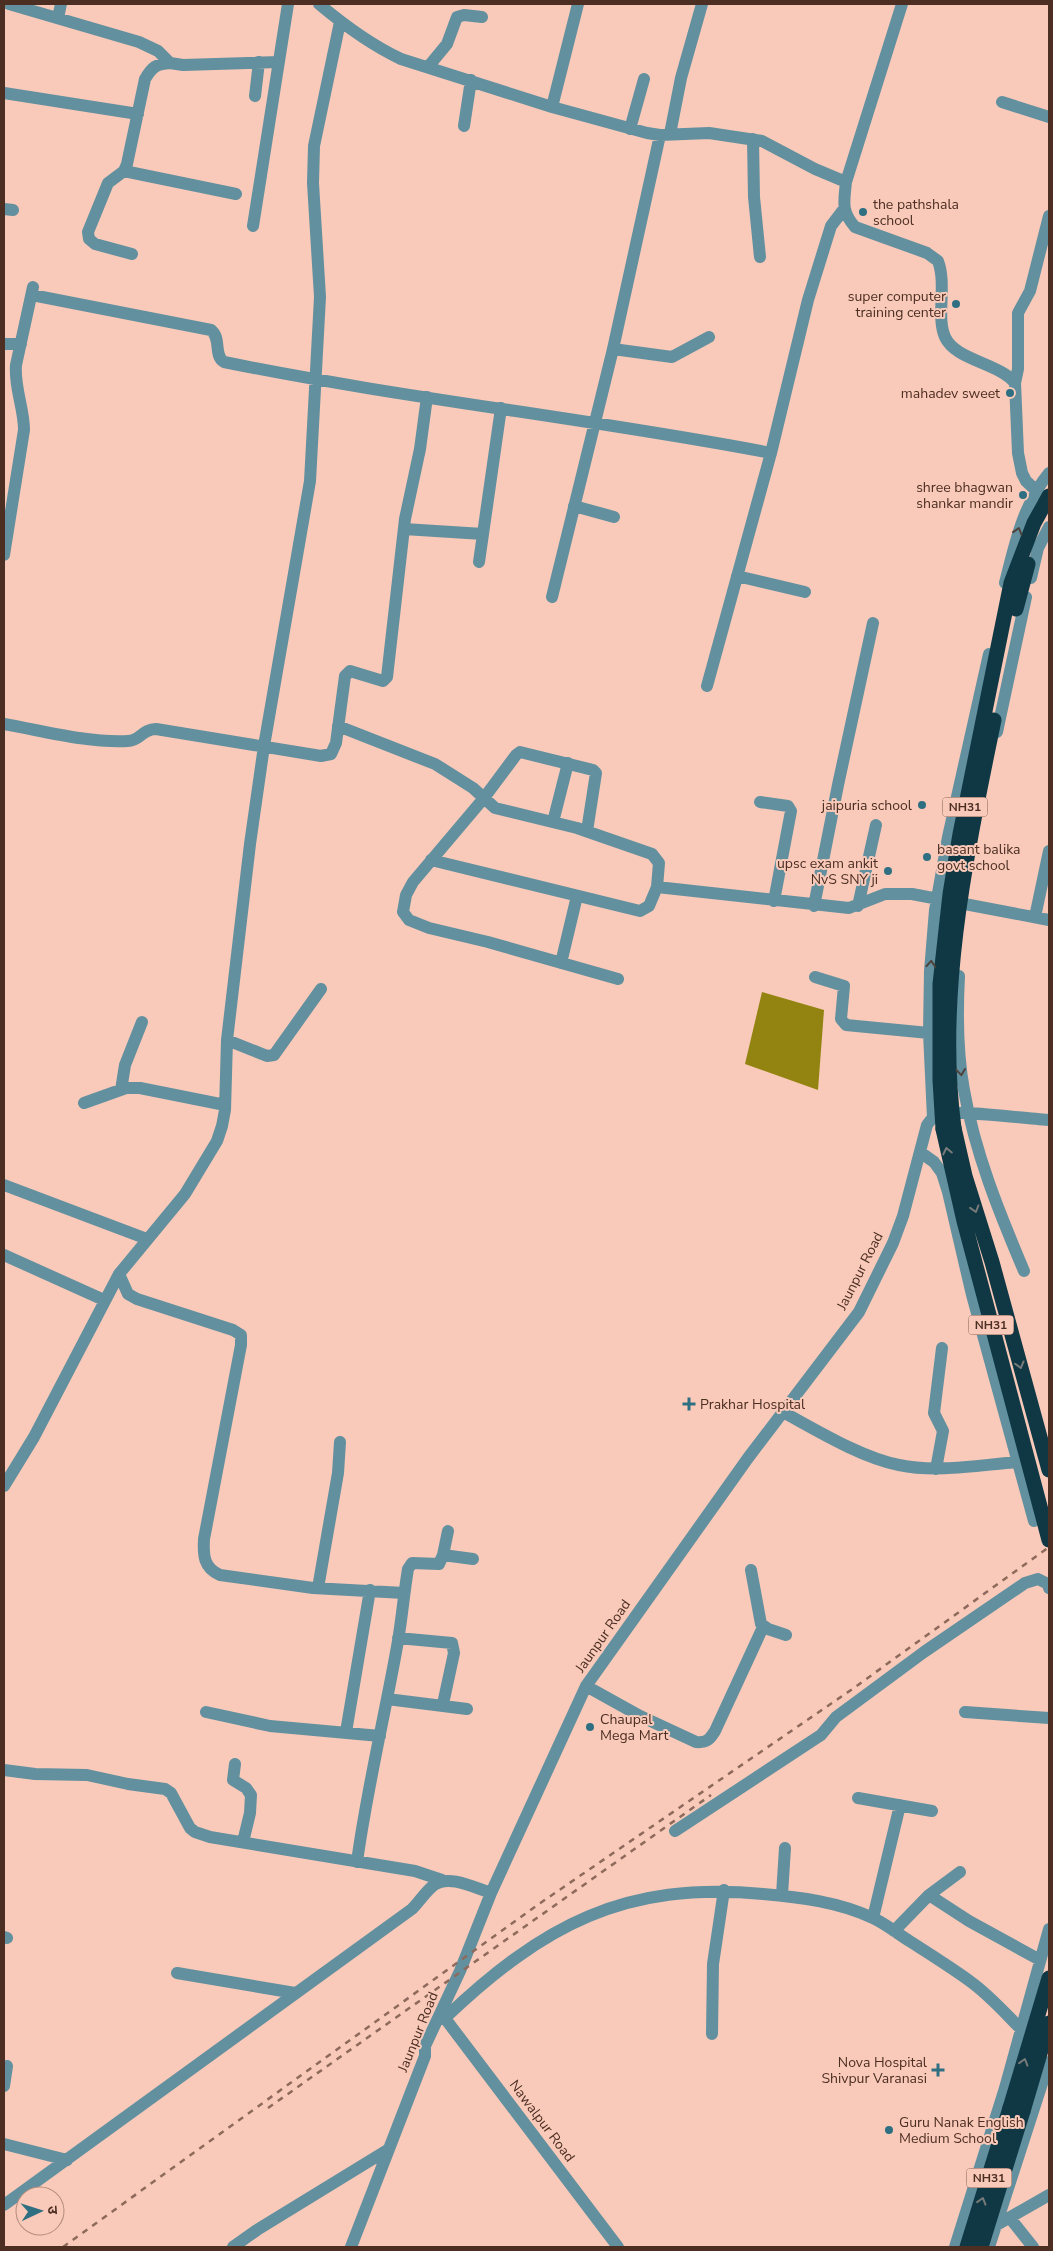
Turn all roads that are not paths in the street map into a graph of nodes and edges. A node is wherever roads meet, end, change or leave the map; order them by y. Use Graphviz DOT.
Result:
graph roads {
  1 [pos="9,4"];
  2 [pos="61,4"];
  3 [pos="288,4"];
  4 [pos="319,4"];
  5 [pos="578,4"];
  6 [pos="702,4"];
  7 [pos="902,4"];
  8 [pos="482,17"];
  9 [pos="58,18"];
  10 [pos="340,22"];
  11 [pos="259,62"];
  12 [pos="279,62"];
  13 [pos="170,63"];
  14 [pos="428,67"];
  15 [pos="644,79"];
  16 [pos="471,80"];
  17 [pos="4,93"];
  18 [pos="255,96"];
  19 [pos="1002,102"];
  20 [pos="552,107"];
  21 [pos="138,114"];
  22 [pos="1049,117"];
  23 [pos="464,126"];
  24 [pos="630,129"];
  25 [pos="665,134"];
  26 [pos="753,139"];
  27 [pos="124,171"];
  28 [pos="846,182"];
  29 [pos="236,194"];
  30 [pos="844,209"];
  31 [pos="1049,216"];
  32 [pos="253,226"];
  33 [pos="132,254"];
  34 [pos="760,257"];
  35 [pos="709,337"];
  36 [pos="4,344"];
  37 [pos="21,344"];
  38 [pos="613,349"];
  39 [pos="314,380"];
  40 [pos="1015,383"];
  41 [pos="427,397"];
  42 [pos="501,408"];
  43 [pos="594,422"];
  44 [pos="771,453"];
  45 [pos="1049,473"];
  46 [pos="1043,494"];
  47 [pos="1049,502"];
  48 [pos="574,506"];
  49 [pos="614,517"];
  50 [pos="1049,517"];
  51 [pos="1049,527"];
  52 [pos="404,529"];
  53 [pos="484,534"];
  54 [pos="4,555"];
  55 [pos="478,562"];
  56 [pos="737,576"];
  57 [pos="805,592"];
  58 [pos="552,597"];
  59 [pos="873,623"];
  60 [pos="707,686"];
  61 [pos="4,724"];
  62 [pos="338,726"];
  63 [pos="264,746"];
  64 [pos="568,763"];
  65 [pos="484,798"];
  66 [pos="760,802"];
  67 [pos="553,822"];
  68 [pos="876,825"];
  69 [pos="587,832"];
  70 [pos="1049,851"];
  71 [pos="431,860"];
  72 [pos="657,887"];
  73 [pos="577,896"];
  74 [pos="937,898"];
  75 [pos="774,901"];
  76 [pos="965,904"];
  77 [pos="814,906"];
  78 [pos="858,906"];
  79 [pos="1035,917"];
  80 [pos="1049,920"];
  81 [pos="561,963"];
  82 [pos="815,977"];
  83 [pos="618,979"];
  84 [pos="321,989"];
  85 [pos="142,1022"];
  86 [pos="929,1033"];
  87 [pos="227,1040"];
  88 [pos="121,1090"];
  89 [pos="84,1103"];
  90 [pos="225,1105"];
  91 [pos="969,1114"];
  92 [pos="1049,1120"];
  93 [pos="943,1125"];
  94 [pos="920,1152"];
  95 [pos="4,1185"];
  96 [pos="147,1239"];
  97 [pos="4,1255"];
  98 [pos="1024,1271"];
  99 [pos="119,1274"];
  100 [pos="104,1300"];
  101 [pos="942,1348"];
  102 [pos="784,1412"];
  103 [pos="340,1442"];
  104 [pos="1018,1462"];
  105 [pos="936,1468"];
  106 [pos="1049,1470"];
  107 [pos="4,1486"];
  108 [pos="1039,1520"];
  109 [pos="448,1531"];
  110 [pos="1049,1540"];
  111 [pos="443,1555"];
  112 [pos="473,1559"];
  113 [pos="751,1570"];
  114 [pos="318,1588"];
  115 [pos="1049,1588"];
  116 [pos="370,1590"];
  117 [pos="404,1593"];
  118 [pos="763,1627"];
  119 [pos="786,1635"];
  120 [pos="398,1638"];
  121 [pos="586,1686"];
  122 [pos="387,1699"];
  123 [pos="443,1704"];
  124 [pos="467,1709"];
  125 [pos="206,1712"];
  126 [pos="965,1712"];
  127 [pos="1049,1718"];
  128 [pos="346,1732"];
  129 [pos="380,1736"];
  130 [pos="235,1764"];
  131 [pos="4,1770"];
  132 [pos="858,1798"];
  133 [pos="900,1805"];
  134 [pos="932,1810"];
  135 [pos="675,1831"];
  136 [pos="243,1842"];
  137 [pos="785,1848"];
  138 [pos="357,1862"];
  139 [pos="960,1872"];
  140 [pos="442,1880"];
  141 [pos="724,1890"];
  142 [pos="491,1893"];
  143 [pos="782,1895"];
  144 [pos="930,1895"];
  145 [pos="873,1918"];
  146 [pos="1049,1929"];
  147 [pos="894,1931"];
  148 [pos="1040,1960"];
  149 [pos="177,1973"];
  150 [pos="1049,1978"];
  151 [pos="295,1993"];
  152 [pos="443,2015"];
  153 [pos="1049,2023"];
  154 [pos="1020,2028"];
  155 [pos="712,2034"];
  156 [pos="1049,2062"];
  157 [pos="7,2066"];
  158 [pos="4,2086"];
  159 [pos="1017,2109"];
  160 [pos="4,2144"];
  161 [pos="383,2152"];
  162 [pos="66,2160"];
  163 [pos="1049,2195"];
  164 [pos="4,2205"];
  165 [pos="1010,2218"];
  166 [pos="996,2226"];
  167 [pos="233,2247"];
  168 [pos="342,2247"];
  169 [pos="351,2247"];
  170 [pos="618,2247"];
  171 [pos="957,2247"];
  172 [pos="967,2247"];
  173 [pos="981,2247"];
  174 [pos="989,2247"];
  175 [pos="1033,2247"];
  1 -- 9 [label="street"];
  2 -- 9 [label="street"];
  3 -- 12 [label="street"];
  4 -- 10 [label="street"];
  5 -- 20 [label="street"];
  6 -- 25 [label="street"];
  7 -- 28 [label="street"];
  8 -- 14 [label="street"];
  9 -- 13 [label="street"];
  10 -- 14 [label="street"];
  10 -- 39 [label="street"];
  11 -- 12 [label="street"];
  11 -- 13 [label="street"];
  11 -- 18 [label="street"];
  12 -- 32 [label="street"];
  13 -- 21 [label="street"];
  14 -- 16 [label="street"];
  15 -- 24 [label="street"];
  16 -- 20 [label="street"];
  16 -- 23 [label="street"];
  17 -- 21 [label="street"];
  19 -- 22 [label="street"];
  20 -- 24 [label="street"];
  21 -- 27 [label="street"];
  24 -- 25 [label="street"];
  25 -- 26 [label="street"];
  25 -- 38 [label="street"];
  26 -- 28 [label="street"];
  26 -- 34 [label="street"];
  27 -- 29 [label="street"];
  27 -- 33 [label="street"];
  28 -- 30 [label="street"];
  30 -- 40 [label="street"];
  30 -- 44 [label="street"];
  31 -- 40 [label="street"];
  35 -- 38 [label="street"];
  36 -- 37 [label="street"];
  37 -- 39 [label="street"];
  37 -- 54 [label="street"];
  38 -- 43 [label="street"];
  39 -- 41 [label="street"];
  39 -- 63 [label="street"];
  40 -- 46 [label="street"];
  41 -- 42 [label="street"];
  41 -- 52 [label="street"];
  42 -- 43 [label="street"];
  42 -- 53 [label="street"];
  43 -- 44 [label="street"];
  43 -- 48 [label="street"];
  44 -- 56 [label="street"];
  45 -- 46 [label="street"];
  46 -- 47 [label="street"];
  74 -- 46 [label="street, one-way"];
  46 -- 93 [label="highway, NH31, bridge"];
  48 -- 49 [label="street"];
  48 -- 58 [label="street"];
  50 -- 93 [label="highway, NH31, bridge"];
  51 -- 76 [label="street"];
  52 -- 53 [label="street"];
  52 -- 62 [label="street"];
  53 -- 55 [label="street"];
  56 -- 57 [label="street"];
  56 -- 60 [label="street"];
  59 -- 77 [label="street"];
  61 -- 63 [label="street"];
  62 -- 63 [label="street"];
  62 -- 65 [label="street"];
  63 -- 87 [label="street"];
  64 -- 65 [label="street"];
  64 -- 67 [label="street"];
  64 -- 69 [label="street"];
  65 -- 67 [label="street"];
  65 -- 71 [label="street"];
  66 -- 75 [label="street"];
  67 -- 69 [label="street"];
  68 -- 78 [label="street"];
  69 -- 72 [label="street"];
  70 -- 79 [label="street"];
  71 -- 73 [label="street"];
  71 -- 81 [label="street"];
  72 -- 73 [label="street"];
  72 -- 75 [label="street"];
  73 -- 81 [label="street"];
  74 -- 76 [label="street"];
  74 -- 78 [label="street"];
  86 -- 74 [label="street, one-way"];
  75 -- 77 [label="street"];
  76 -- 79 [label="street"];
  76 -- 91 [label="street, one-way"];
  77 -- 78 [label="street"];
  79 -- 80 [label="street"];
  81 -- 83 [label="street"];
  82 -- 86 [label="street"];
  84 -- 87 [label="street"];
  85 -- 88 [label="street"];
  86 -- 93 [label="street"];
  87 -- 90 [label="street"];
  88 -- 89 [label="street"];
  88 -- 90 [label="street"];
  90 -- 96 [label="street"];
  91 -- 92 [label="street"];
  91 -- 93 [label="street"];
  91 -- 98 [label="street"];
  93 -- 94 [label="street, Jaunpur Road"];
  93 -- 106 [label="highway, NH31, one-way"];
  108 -- 93 [label="highway, NH31, one-way"];
  94 -- 102 [label="street, Jaunpur Road"];
  94 -- 104 [label="street"];
  95 -- 96 [label="street"];
  96 -- 99 [label="street"];
  97 -- 100 [label="street"];
  99 -- 100 [label="street"];
  99 -- 114 [label="street"];
  100 -- 107 [label="street"];
  101 -- 105 [label="street"];
  102 -- 105 [label="street"];
  102 -- 121 [label="street, Jaunpur Road"];
  103 -- 114 [label="street"];
  104 -- 105 [label="street"];
  104 -- 108 [label="street"];
  108 -- 110 [label="highway, NH31"];
  109 -- 111 [label="street"];
  111 -- 112 [label="street"];
  111 -- 117 [label="street"];
  113 -- 118 [label="street"];
  114 -- 116 [label="street"];
  115 -- 135 [label="street"];
  116 -- 117 [label="street"];
  116 -- 128 [label="street"];
  117 -- 120 [label="street"];
  118 -- 119 [label="street"];
  118 -- 121 [label="street"];
  120 -- 122 [label="street"];
  120 -- 123 [label="street"];
  121 -- 142 [label="street, Jaunpur Road"];
  122 -- 123 [label="street"];
  122 -- 129 [label="street"];
  123 -- 124 [label="street"];
  125 -- 128 [label="street"];
  126 -- 127 [label="street"];
  128 -- 129 [label="street"];
  129 -- 138 [label="street"];
  130 -- 136 [label="street"];
  131 -- 136 [label="street"];
  132 -- 133 [label="street"];
  133 -- 134 [label="street"];
  133 -- 145 [label="street"];
  136 -- 138 [label="street"];
  137 -- 143 [label="street"];
  138 -- 140 [label="street"];
  139 -- 144 [label="street"];
  140 -- 142 [label="street"];
  140 -- 151 [label="street"];
  141 -- 143 [label="street"];
  141 -- 152 [label="street"];
  141 -- 155 [label="street"];
  142 -- 152 [label="street, Jaunpur Road"];
  143 -- 145 [label="street"];
  144 -- 147 [label="street"];
  144 -- 148 [label="street"];
  145 -- 147 [label="street"];
  146 -- 148 [label="street"];
  147 -- 154 [label="street"];
  148 -- 154 [label="street"];
  149 -- 151 [label="street"];
  159 -- 150 [label="highway, NH31, one-way"];
  151 -- 162 [label="street"];
  152 -- 161 [label="street, Jaunpur Road"];
  152 -- 170 [label="street, Nawalpur Road"];
  153 -- 159 [label="highway, NH31"];
  154 -- 171 [label="street"];
  156 -- 166 [label="street"];
  157 -- 158 [label="street"];
  172 -- 159 [label="highway, NH31, one-way, bridge"];
  159 -- 173 [label="highway, NH31, bridge"];
  160 -- 162 [label="street"];
  161 -- 167 [label="street"];
  161 -- 168 [label="street"];
  161 -- 169 [label="street"];
  162 -- 164 [label="street"];
  163 -- 165 [label="street"];
  165 -- 166 [label="street"];
  165 -- 175 [label="street"];
  166 -- 171 [label="street"];
  166 -- 174 [label="street"];
}
